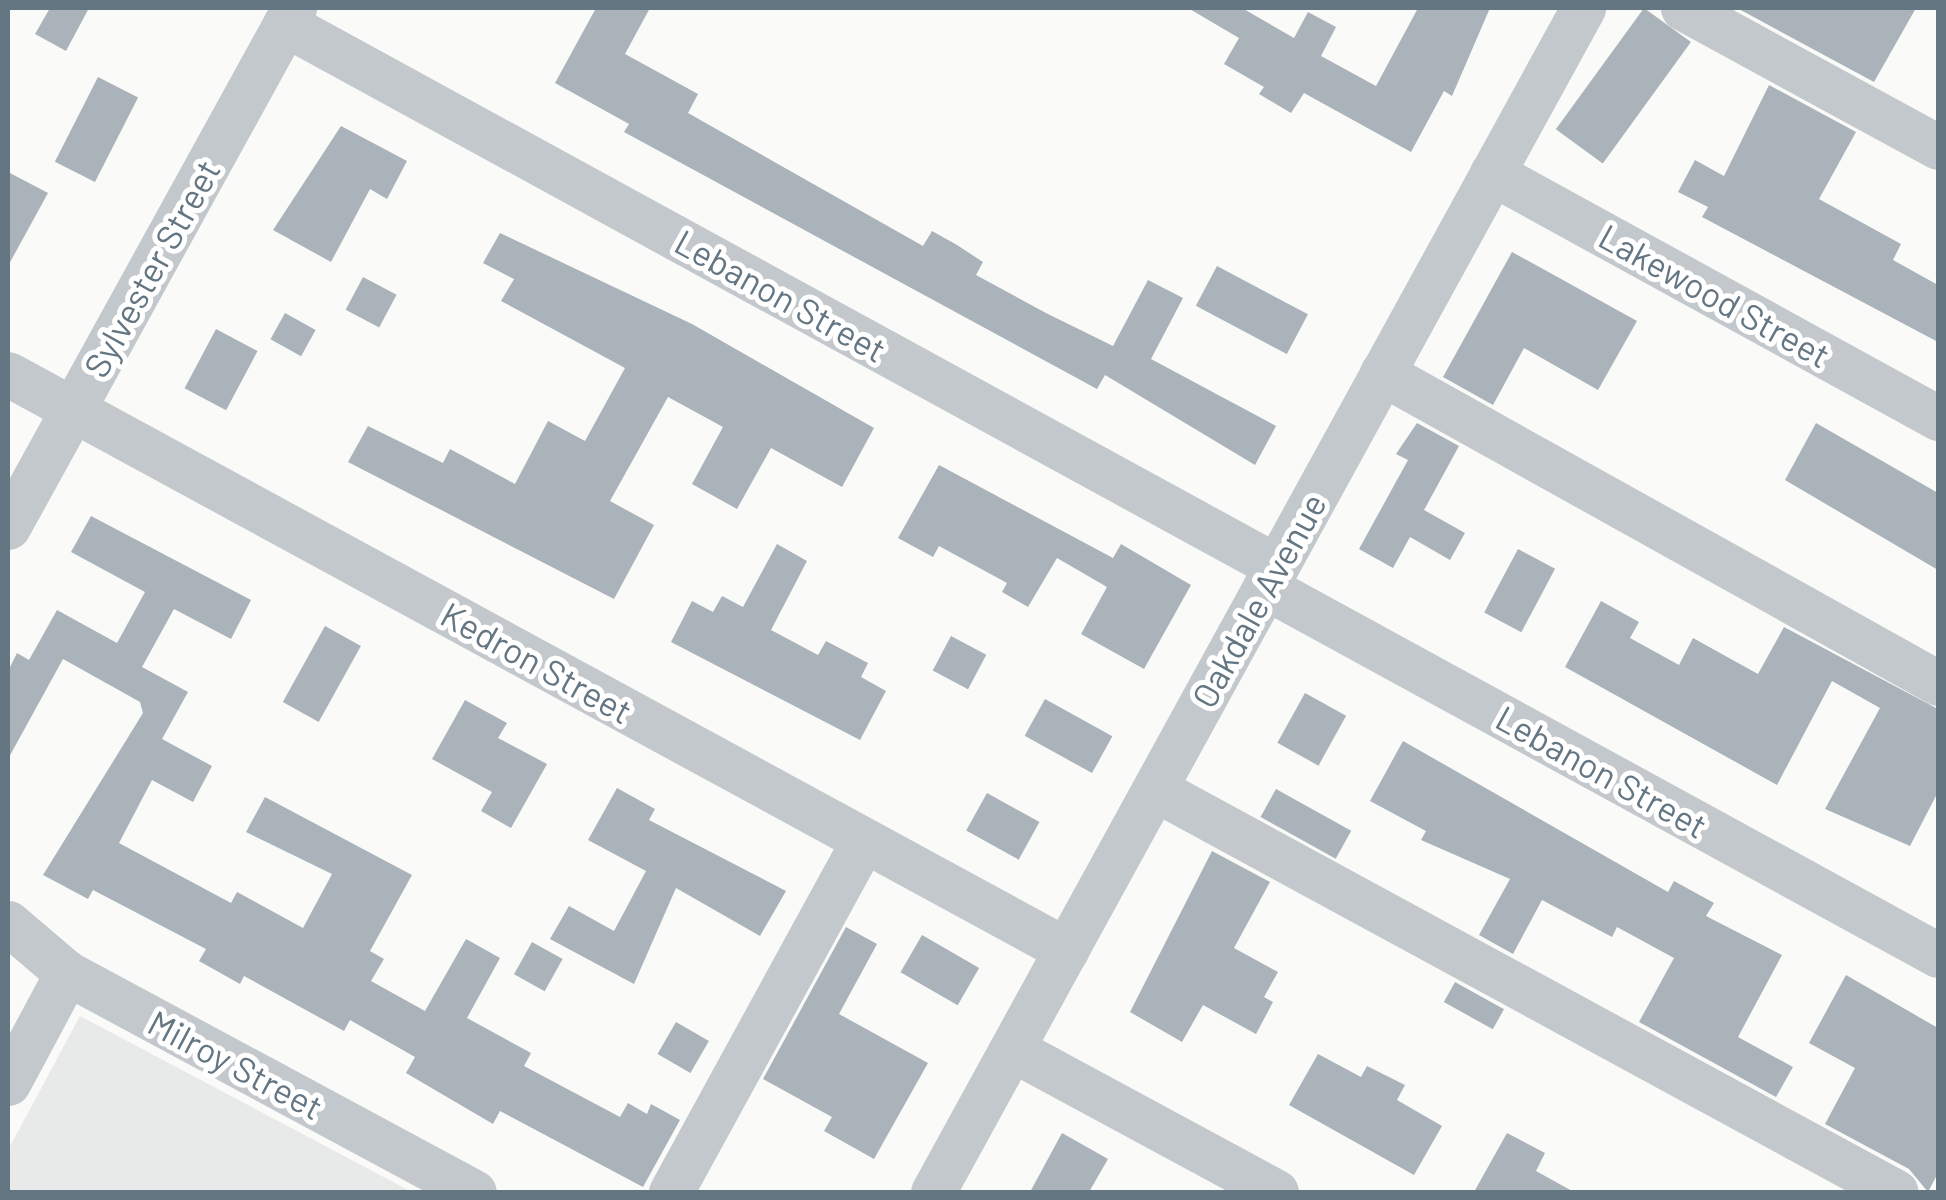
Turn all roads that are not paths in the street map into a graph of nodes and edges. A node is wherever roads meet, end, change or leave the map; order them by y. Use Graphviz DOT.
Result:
graph roads {
  1 [pos="1583,8"];
  2 [pos="1683,8"];
  3 [pos="290,16"];
  4 [pos="1938,147"];
  5 [pos="1492,172"];
  6 [pos="1382,373"];
  7 [pos="8,374"];
  8 [pos="73,410"];
  9 [pos="1938,418"];
  10 [pos="8,527"];
  11 [pos="1271,576"];
  12 [pos="1938,683"];
  13 [pos="1154,789"];
  14 [pos="864,840"];
  15 [pos="8,923"];
  16 [pos="1066,950"];
  17 [pos="1938,955"];
  18 [pos="67,973"];
  19 [pos="1012,1049"];
  20 [pos="8,1083"];
  21 [pos="474,1192"];
  22 [pos="671,1192"];
  23 [pos="933,1192"];
  24 [pos="1276,1192"];
  25 [pos="1896,1192"];
  1 -- 5 [label="street, Oakdale Avenue"];
  2 -- 4 [label="street"];
  3 -- 8 [label="street, Sylvester Street"];
  3 -- 11 [label="street, Lebanon Street"];
  5 -- 6 [label="street, Oakdale Avenue"];
  5 -- 9 [label="street, Lakewood Street"];
  6 -- 11 [label="street, Oakdale Avenue"];
  6 -- 12 [label="street"];
  7 -- 8 [label="street, Kedron Street"];
  8 -- 10 [label="street, Sylvester Street"];
  8 -- 14 [label="street, Kedron Street"];
  11 -- 13 [label="street, Oakdale Avenue"];
  11 -- 17 [label="street, Lebanon Street"];
  13 -- 16 [label="street, Oakdale Avenue"];
  13 -- 25 [label="street"];
  14 -- 16 [label="street, Kedron Street"];
  14 -- 22 [label="street"];
  15 -- 18 [label="street, Milroy Street"];
  16 -- 19 [label="street, Oakdale Avenue"];
  18 -- 20 [label="street"];
  18 -- 21 [label="street, Milroy Street"];
  19 -- 23 [label="street, Oakdale Avenue"];
  19 -- 24 [label="street"];
}
